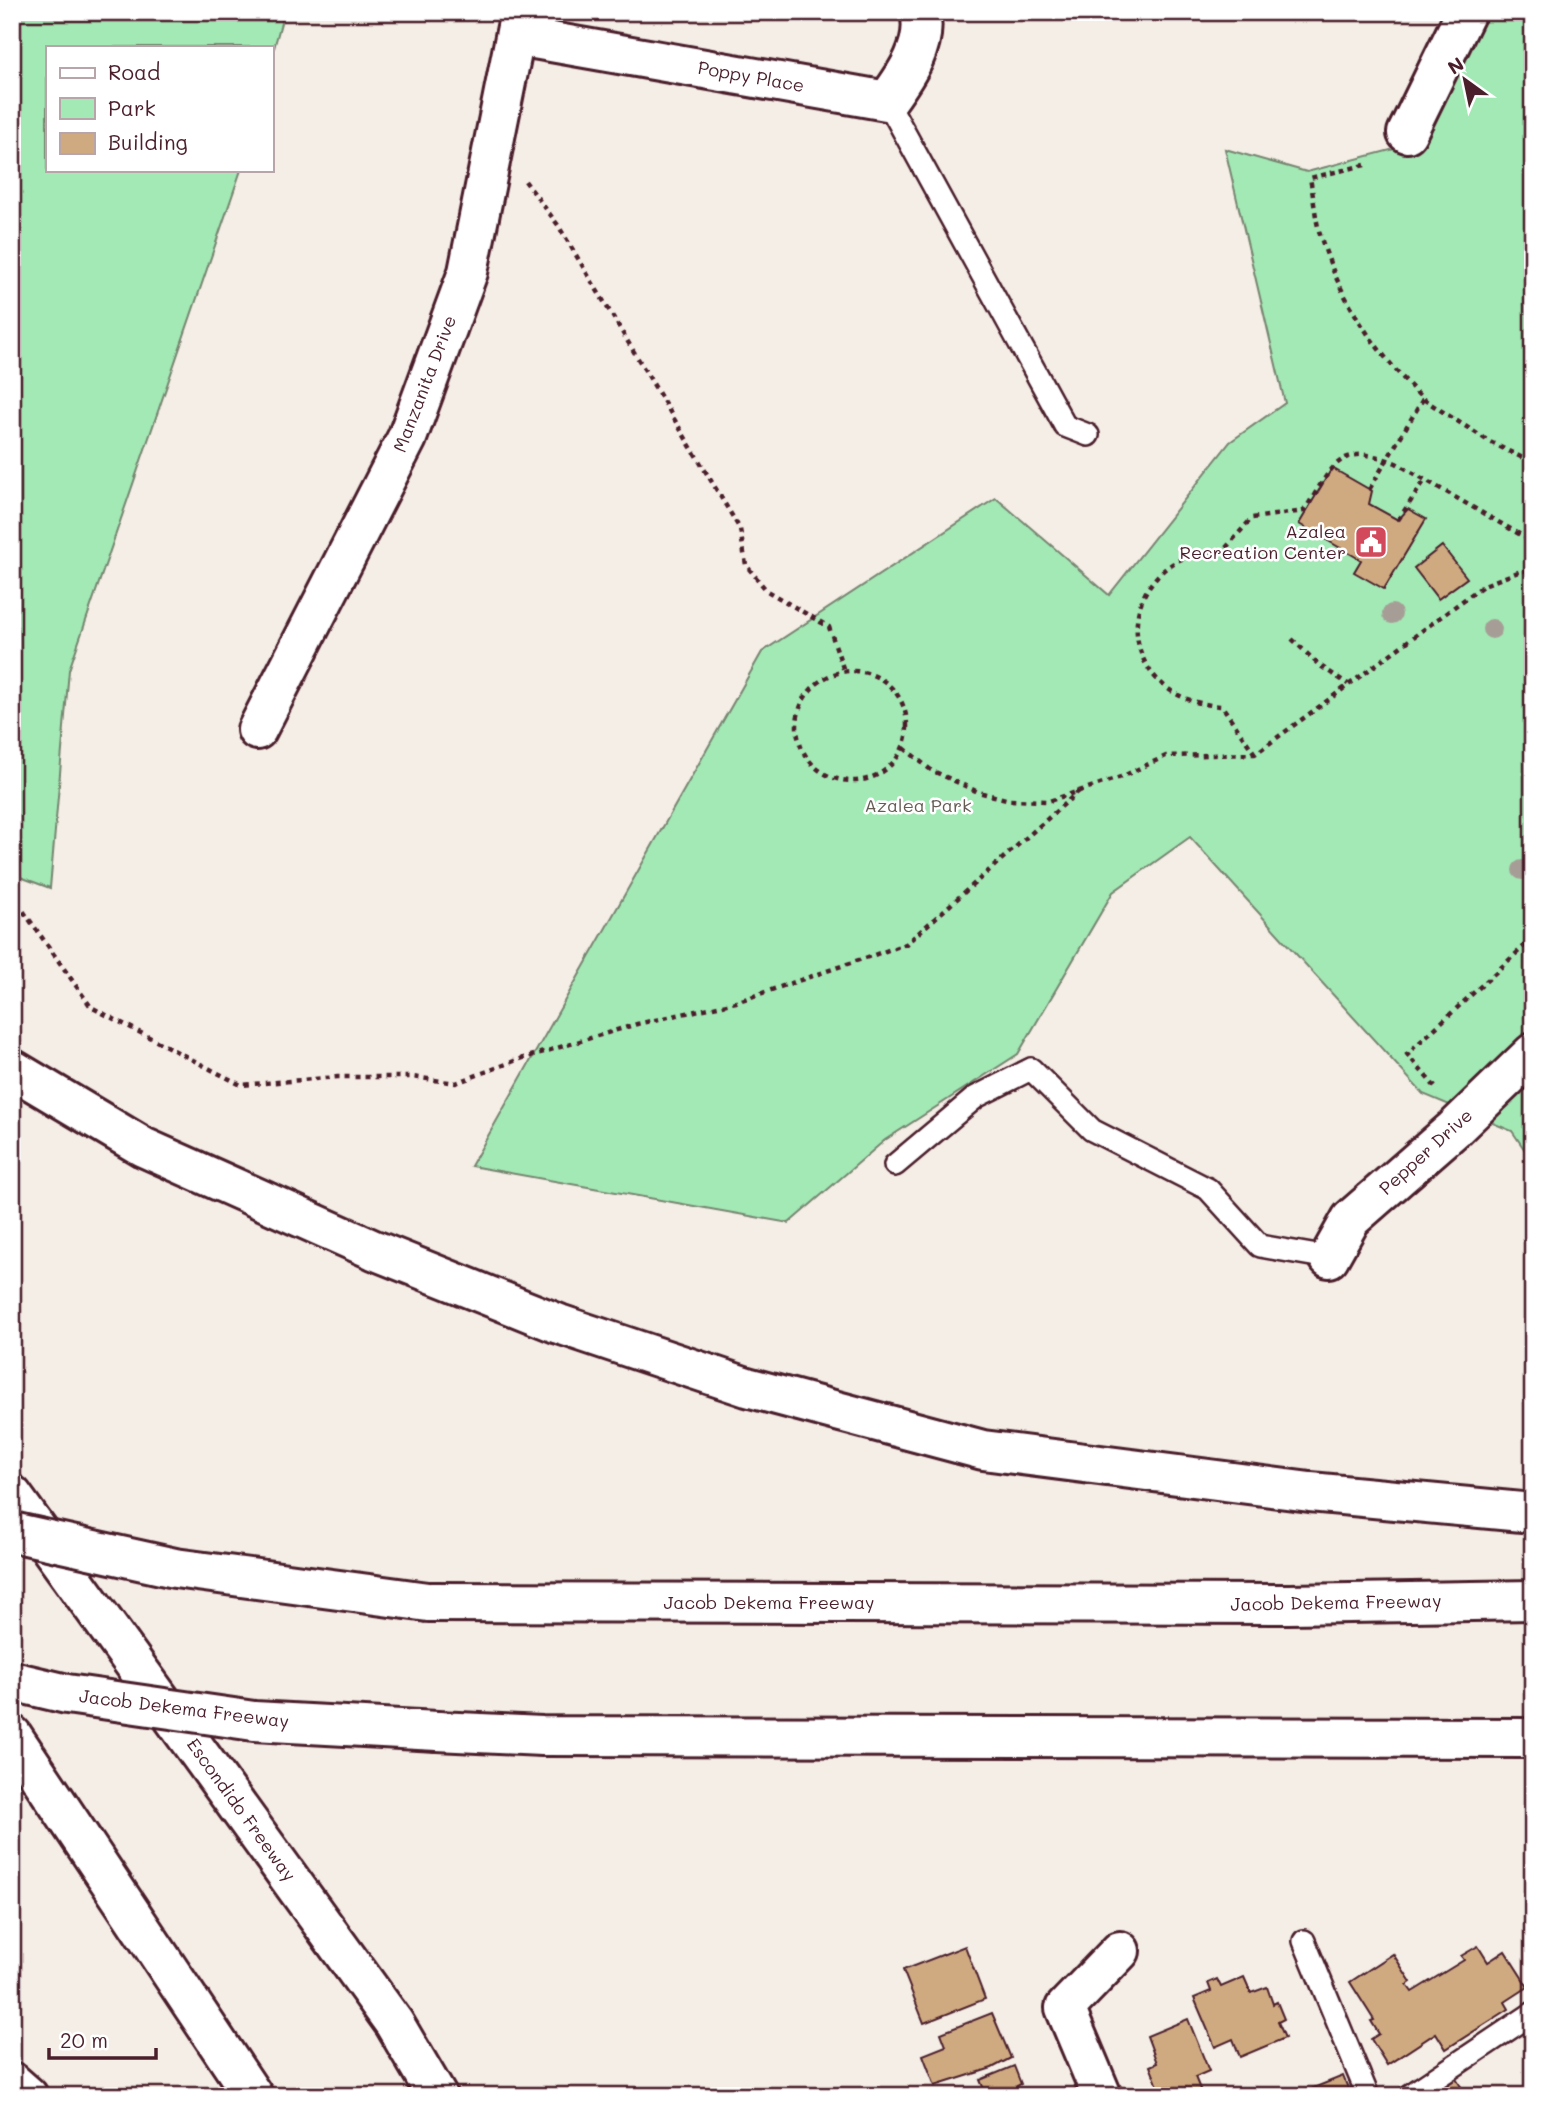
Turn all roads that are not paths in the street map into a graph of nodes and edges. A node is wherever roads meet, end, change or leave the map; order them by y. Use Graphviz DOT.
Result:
graph roads {
  1 [pos="920,12"];
  2 [pos="1466,12"];
  3 [pos="519,24"];
  4 [pos="887,101"];
  5 [pos="1407,133"];
  6 [pos="1088,435"];
  7 [pos="257,730"];
  8 [pos="1533,1053"];
  9 [pos="12,1069"];
  10 [pos="895,1165"];
  11 [pos="1329,1258"];
  12 [pos="12,1495"];
  13 [pos="1533,1513"];
  14 [pos="12,1532"];
  15 [pos="1533,1600"];
  16 [pos="12,1681"];
  17 [pos="12,1735"];
  18 [pos="1533,1738"];
  19 [pos="1304,1941"];
  20 [pos="1120,1951"];
  21 [pos="1533,2013"];
  22 [pos="12,2082"];
  23 [pos="28,2096"];
  24 [pos="253,2096"];
  25 [pos="437,2096"];
  26 [pos="1102,2096"];
  27 [pos="1368,2096"];
  28 [pos="1409,2096"];
  1 -- 4 [label="main road"];
  2 -- 5 [label="main road"];
  3 -- 4 [label="main road, Poppy Place"];
  3 -- 7 [label="main road, Manzanita Drive"];
  4 -- 6 [label="lane"];
  8 -- 11 [label="main road, Pepper Drive"];
  9 -- 13 [label="main road"];
  10 -- 11 [label="lane"];
  12 -- 25 [label="main road, Escondido Freeway"];
  14 -- 15 [label="main road, Jacob Dekema Freeway, bridge"];
  16 -- 18 [label="main road, Jacob Dekema Freeway, bridge"];
  17 -- 24 [label="main road"];
  19 -- 27 [label="lane"];
  20 -- 26 [label="main road"];
  21 -- 28 [label="lane"];
  22 -- 23 [label="main road"];
}
